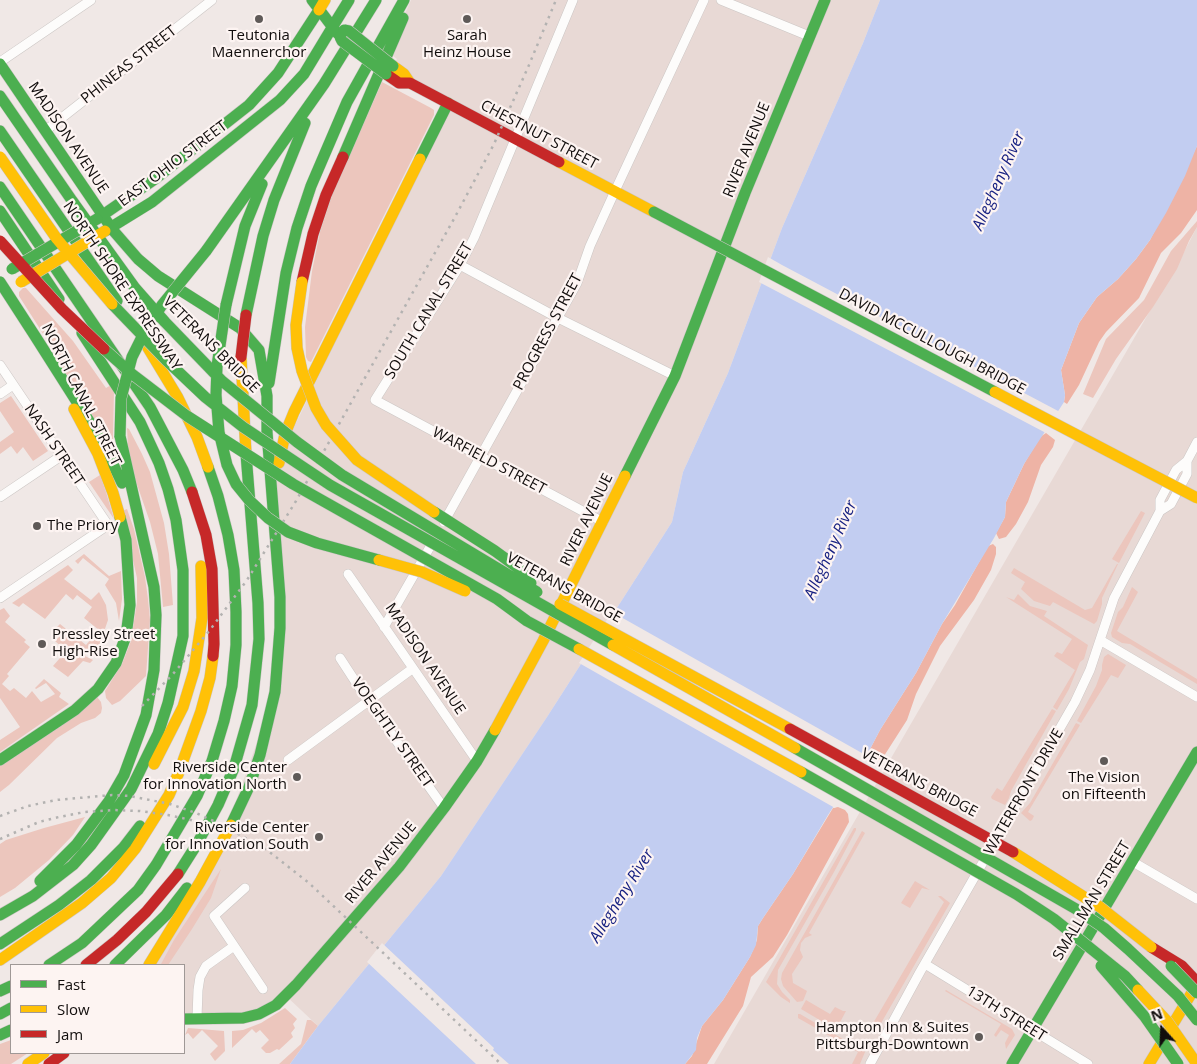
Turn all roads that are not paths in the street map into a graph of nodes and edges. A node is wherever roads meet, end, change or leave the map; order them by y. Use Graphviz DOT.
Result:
graph roads {
  1 [pos="91,0"];
  2 [pos="212,0"];
  3 [pos="312,0"];
  4 [pos="326,0"];
  5 [pos="349,0"];
  6 [pos="376,0"];
  7 [pos="404,0"];
  8 [pos="411,0"];
  9 [pos="574,0"];
  10 [pos="704,0"];
  11 [pos="721,0"];
  12 [pos="825,0"];
  13 [pos="319,10"];
  14 [pos="336,29"];
  15 [pos="809,36"];
  16 [pos="0,63"];
  17 [pos="324,84"];
  18 [pos="3,100"];
  19 [pos="448,104"];
  20 [pos="0,131"];
  21 [pos="45,131"];
  22 [pos="515,139"];
  23 [pos="281,147"];
  24 [pos="0,157"];
  25 [pos="0,187"];
  26 [pos="615,191"];
  27 [pos="0,211"];
  28 [pos="654,212"];
  29 [pos="100,218"];
  30 [pos="108,229"];
  31 [pos="0,241"];
  32 [pos="460,265"];
  33 [pos="0,277"];
  34 [pos="2,289"];
  35 [pos="558,318"];
  36 [pos="35,336"];
  37 [pos="0,365"];
  38 [pos="675,376"];
  39 [pos="13,385"];
  40 [pos="0,394"];
  41 [pos="266,396"];
  42 [pos="375,400"];
  43 [pos="168,439"];
  44 [pos="1197,442"];
  45 [pos="61,456"];
  46 [pos="480,457"];
  47 [pos="0,497"];
  48 [pos="1197,498"];
  49 [pos="274,505"];
  50 [pos="603,522"];
  51 [pos="147,554"];
  52 [pos="348,574"];
  53 [pos="542,595"];
  54 [pos="0,598"];
  55 [pos="527,621"];
  56 [pos="384,627"];
  57 [pos="1100,640"];
  58 [pos="340,658"];
  59 [pos="412,669"];
  60 [pos="1197,698"];
  61 [pos="368,701"];
  62 [pos="195,729"];
  63 [pos="1197,752"];
  64 [pos="0,760"];
  65 [pos="288,760"];
  66 [pos="476,761"];
  67 [pos="444,808"];
  68 [pos="221,843"];
  69 [pos="91,845"];
  70 [pos="1133,862"];
  71 [pos="245,888"];
  72 [pos="1197,899"];
  73 [pos="0,914"];
  74 [pos="1054,919"];
  75 [pos="0,944"];
  76 [pos="234,946"];
  77 [pos="1151,947"];
  78 [pos="0,960"];
  79 [pos="50,964"];
  80 [pos="87,964"];
  81 [pos="116,964"];
  82 [pos="151,964"];
  83 [pos="925,964"];
  84 [pos="1197,983"];
  85 [pos="263,989"];
  86 [pos="1197,993"];
  87 [pos="185,1014"];
  88 [pos="197,1018"];
  89 [pos="185,1019"];
  90 [pos="1197,1020"];
  91 [pos="1032,1030"];
  92 [pos="43,1054"];
  93 [pos="63,1054"];
  94 [pos="28,1064"];
  95 [pos="49,1064"];
  96 [pos="870,1064"];
  97 [pos="1012,1064"];
  98 [pos="1088,1064"];
  99 [pos="1149,1064"];
  100 [pos="1178,1064"];
  101 [pos="1197,1064"];
  1 -- 16 [label="street"];
  2 -- 21 [label="street, PHINEAS STREET"];
  3 -- 13 [label="main road, CHESTNUT STREET"];
  4 -- 13 [label="main road, EAST OHIO STREET"];
  5 -- 14 [label="main road, EAST OHIO STREET"];
  6 -- 17 [label="main road"];
  7 -- 41 [label="main road"];
  8 -- 53 [label="main road, bridge"];
  9 -- 22 [label="street, SOUTH CANAL STREET"];
  10 -- 26 [label="street, PROGRESS STREET"];
  11 -- 15 [label="street"];
  12 -- 15 [label="main road, RIVER AVENUE"];
  13 -- 14 [label="main road, CHESTNUT STREET"];
  13 -- 29 [label="main road, EAST OHIO STREET"];
  14 -- 19 [label="main road, CHESTNUT STREET, bridge"];
  14 -- 30 [label="main road, EAST OHIO STREET"];
  15 -- 38 [label="main road, RIVER AVENUE"];
  16 -- 21 [label="main road, MADISON AVENUE"];
  17 -- 23 [label="main road"];
  17 -- 80 [label="main road, bridge"];
  18 -- 53 [label="main road, VETERANS BRIDGE, bridge"];
  19 -- 22 [label="main road, CHESTNUT STREET"];
  19 -- 49 [label="main road"];
  20 -- 79 [label="main road, NORTH SHORE EXPRESSWAY"];
  21 -- 29 [label="main road, MADISON AVENUE"];
  22 -- 26 [label="main road, CHESTNUT STREET"];
  22 -- 32 [label="street, SOUTH CANAL STREET"];
  23 -- 51 [label="main road, bridge"];
  23 -- 55 [label="main road, bridge"];
  24 -- 90 [label="main road, bridge"];
  25 -- 43 [label="main road"];
  26 -- 28 [label="main road, CHESTNUT STREET"];
  26 -- 35 [label="street, PROGRESS STREET"];
  27 -- 69 [label="main road"];
  28 -- 48 [label="main road, DAVID MCCULLOUGH BRIDGE, bridge"];
  29 -- 30 [label="main road, MADISON AVENUE"];
  29 -- 33 [label="main road, EAST OHIO STREET, bridge"];
  30 -- 34 [label="main road, EAST OHIO STREET, bridge"];
  30 -- 41 [label="main road, MADISON AVENUE"];
  31 -- 55 [label="main road, bridge"];
  32 -- 35 [label="street"];
  32 -- 42 [label="street, SOUTH CANAL STREET"];
  34 -- 36 [label="main road, NORTH CANAL STREET"];
  35 -- 38 [label="street"];
  35 -- 46 [label="street, PROGRESS STREET"];
  36 -- 51 [label="main road"];
  36 -- 64 [label="main road, NORTH CANAL STREET"];
  37 -- 39 [label="street, NASH STREET"];
  38 -- 50 [label="main road, RIVER AVENUE"];
  39 -- 40 [label="street"];
  39 -- 45 [label="street, NASH STREET"];
  41 -- 49 [label="main road"];
  42 -- 46 [label="street, WARFIELD STREET"];
  43 -- 62 [label="main road"];
  43 -- 69 [label="main road"];
  44 -- 57 [label="street, WATERFRONT DRIVE"];
  45 -- 47 [label="street"];
  45 -- 54 [label="street, NASH STREET"];
  46 -- 50 [label="street, WARFIELD STREET"];
  46 -- 56 [label="street, PROGRESS STREET"];
  49 -- 68 [label="main road"];
  50 -- 66 [label="main road, RIVER AVENUE"];
  51 -- 73 [label="main road"];
  52 -- 56 [label="street, MADISON AVENUE"];
  53 -- 77 [label="main road, VETERANS BRIDGE, bridge"];
  55 -- 74 [label="main road, bridge"];
  56 -- 59 [label="street, MADISON AVENUE"];
  57 -- 60 [label="street"];
  57 -- 83 [label="street, WATERFRONT DRIVE"];
  58 -- 61 [label="street, VOEGHTLY STREET"];
  59 -- 61 [label="street"];
  59 -- 66 [label="street, MADISON AVENUE"];
  61 -- 65 [label="street"];
  61 -- 67 [label="street, VOEGHTLY STREET"];
  62 -- 75 [label="main road"];
  62 -- 78 [label="main road"];
  63 -- 70 [label="main road, SMALLMAN STREET"];
  66 -- 67 [label="main road, RIVER AVENUE"];
  67 -- 88 [label="main road, RIVER AVENUE"];
  68 -- 81 [label="main road"];
  68 -- 82 [label="main road"];
  69 -- 73 [label="main road"];
  70 -- 72 [label="street"];
  70 -- 91 [label="main road, SMALLMAN STREET"];
  71 -- 76 [label="street"];
  74 -- 100 [label="main road, bridge"];
  74 -- 101 [label="main road, bridge"];
  76 -- 85 [label="street"];
  76 -- 88 [label="street"];
  77 -- 84 [label="main road"];
  77 -- 86 [label="main road, VETERANS BRIDGE, bridge"];
  83 -- 91 [label="street, 13TH STREET"];
  83 -- 96 [label="street, WATERFRONT DRIVE"];
  84 -- 99 [label="main road"];
  87 -- 88 [label="main road"];
  88 -- 89 [label="main road"];
  91 -- 97 [label="main road, SMALLMAN STREET"];
  91 -- 98 [label="street, 13TH STREET"];
  92 -- 94 [label="main road"];
  93 -- 95 [label="main road"];
}
